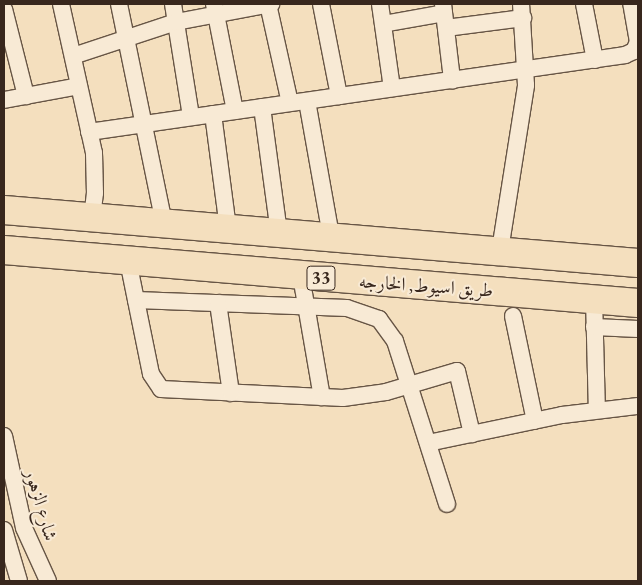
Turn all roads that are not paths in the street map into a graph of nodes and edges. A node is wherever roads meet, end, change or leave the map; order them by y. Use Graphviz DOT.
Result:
graph roads {
  1 [pos="62,4"];
  2 [pos="120,4"];
  3 [pos="173,4"];
  4 [pos="269,4"];
  5 [pos="321,4"];
  6 [pos="380,4"];
  7 [pos="584,4"];
  8 [pos="632,4"];
  9 [pos="522,7"];
  10 [pos="4,9"];
  11 [pos="215,9"];
  12 [pos="444,15"];
  13 [pos="176,22"];
  14 [pos="383,24"];
  15 [pos="126,37"];
  16 [pos="73,56"];
  17 [pos="595,60"];
  18 [pos="526,68"];
  19 [pos="452,80"];
  20 [pos="79,86"];
  21 [pos="392,88"];
  22 [pos="26,96"];
  23 [pos="339,96"];
  24 [pos="4,100"];
  25 [pos="307,100"];
  26 [pos="290,103"];
  27 [pos="262,107"];
  28 [pos="235,111"];
  29 [pos="213,114"];
  30 [pos="191,117"];
  31 [pos="144,124"];
  32 [pos="90,132"];
  33 [pos="4,210"];
  34 [pos="92,217"];
  35 [pos="164,223"];
  36 [pos="228,228"];
  37 [pos="279,232"];
  38 [pos="331,236"];
  39 [pos="4,250"];
  40 [pos="500,250"];
  41 [pos="128,261"];
  42 [pos="638,263"];
  43 [pos="301,276"];
  44 [pos="594,299"];
  45 [pos="136,300"];
  46 [pos="218,303"];
  47 [pos="638,303"];
  48 [pos="306,307"];
  49 [pos="513,316"];
  50 [pos="594,327"];
  51 [pos="638,329"];
  52 [pos="410,385"];
  53 [pos="231,393"];
  54 [pos="322,397"];
  55 [pos="638,406"];
  56 [pos="597,410"];
  57 [pos="535,421"];
  58 [pos="472,434"];
  59 [pos="4,436"];
  60 [pos="428,443"];
  61 [pos="447,504"];
  62 [pos="4,530"];
  63 [pos="19,581"];
  64 [pos="48,581"];
  1 -- 16 [label="street"];
  2 -- 15 [label="street"];
  3 -- 13 [label="street"];
  4 -- 11 [label="street"];
  4 -- 26 [label="street"];
  5 -- 23 [label="street"];
  6 -- 14 [label="street"];
  7 -- 17 [label="street"];
  8 -- 17 [label="street"];
  9 -- 12 [label="street"];
  9 -- 18 [label="street"];
  10 -- 22 [label="street"];
  11 -- 13 [label="street"];
  11 -- 28 [label="street"];
  12 -- 14 [label="street"];
  12 -- 19 [label="street"];
  13 -- 15 [label="street"];
  13 -- 30 [label="street"];
  14 -- 21 [label="street"];
  15 -- 16 [label="street"];
  15 -- 31 [label="street"];
  16 -- 20 [label="street"];
  17 -- 18 [label="street"];
  18 -- 19 [label="street"];
  18 -- 40 [label="street"];
  19 -- 21 [label="street"];
  20 -- 22 [label="street"];
  20 -- 32 [label="street"];
  21 -- 23 [label="street"];
  22 -- 24 [label="street"];
  23 -- 25 [label="street"];
  25 -- 26 [label="street"];
  25 -- 38 [label="street"];
  26 -- 27 [label="street"];
  27 -- 28 [label="street"];
  27 -- 37 [label="street"];
  28 -- 29 [label="street"];
  29 -- 30 [label="street"];
  29 -- 36 [label="street"];
  30 -- 31 [label="street"];
  31 -- 32 [label="street"];
  31 -- 35 [label="street"];
  32 -- 34 [label="street"];
  33 -- 34 [label="highway, 33"];
  34 -- 35 [label="highway, 33"];
  35 -- 36 [label="highway, 33"];
  36 -- 37 [label="highway, 33"];
  37 -- 38 [label="highway, 33"];
  38 -- 40 [label="highway, 33"];
  39 -- 41 [label="highway, طريق اسيوط, الخارجه / 33"];
  40 -- 42 [label="highway, 33"];
  41 -- 43 [label="highway, طريق اسيوط, الخارجه / 33"];
  41 -- 45 [label="street"];
  43 -- 44 [label="highway, طريق اسيوط, الخارجه / 33"];
  43 -- 48 [label="street"];
  44 -- 47 [label="highway, طريق اسيوط, الخارجه / 33"];
  44 -- 50 [label="street"];
  45 -- 46 [label="street"];
  45 -- 53 [label="street"];
  46 -- 48 [label="street"];
  46 -- 53 [label="street"];
  48 -- 52 [label="street"];
  48 -- 54 [label="street"];
  49 -- 57 [label="street"];
  50 -- 51 [label="street"];
  50 -- 56 [label="street"];
  52 -- 54 [label="street"];
  52 -- 58 [label="street"];
  52 -- 60 [label="street"];
  53 -- 54 [label="street"];
  55 -- 56 [label="street"];
  56 -- 57 [label="street"];
  57 -- 58 [label="street"];
  58 -- 60 [label="street"];
  59 -- 64 [label="street, شارع الزهور"];
  60 -- 61 [label="street"];
  62 -- 63 [label="street"];
}
